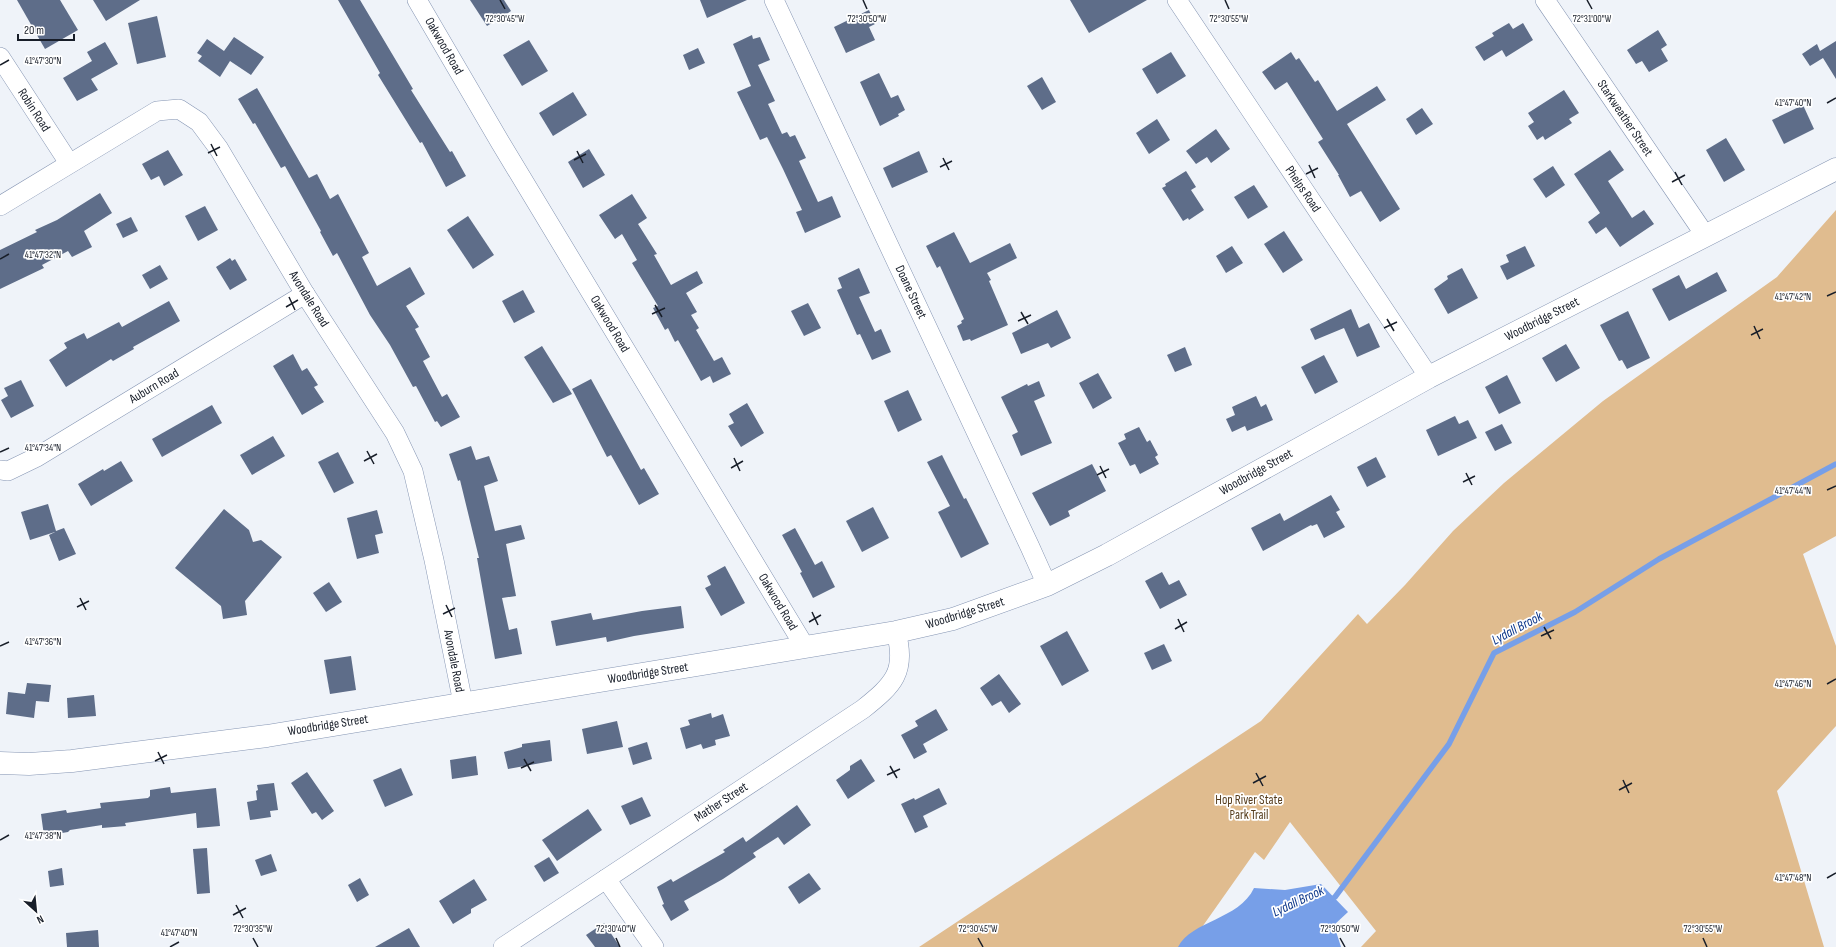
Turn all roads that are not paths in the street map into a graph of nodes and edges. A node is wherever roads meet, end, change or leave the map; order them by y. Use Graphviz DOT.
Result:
graph roads {
  1 [pos="417,0"];
  2 [pos="774,0"];
  3 [pos="1177,0"];
  4 [pos="1545,0"];
  5 [pos="0,57"];
  6 [pos="68,163"];
  7 [pos="1836,169"];
  8 [pos="0,206"];
  9 [pos="1705,235"];
  10 [pos="305,294"];
  11 [pos="1429,377"];
  12 [pos="0,470"];
  13 [pos="1046,585"];
  14 [pos="896,632"];
  15 [pos="805,647"];
  16 [pos="463,703"];
  17 [pos="0,763"];
  18 [pos="606,879"];
  19 [pos="503,947"];
  20 [pos="654,947"];
  1 -- 15 [label="street, Oakwood Road"];
  2 -- 13 [label="street, Doane Street"];
  3 -- 11 [label="street, Phelps Road"];
  4 -- 9 [label="street, Starkweather Street"];
  5 -- 6 [label="street, Robin Road"];
  6 -- 8 [label="street, Avondale Road"];
  6 -- 10 [label="street, Avondale Road"];
  7 -- 9 [label="main road, Woodbridge Street"];
  9 -- 11 [label="main road, Woodbridge Street"];
  10 -- 12 [label="street, Auburn Road"];
  10 -- 16 [label="street, Avondale Road"];
  11 -- 13 [label="main road, Woodbridge Street"];
  13 -- 14 [label="main road, Woodbridge Street"];
  14 -- 15 [label="main road, Woodbridge Street"];
  14 -- 18 [label="street, Mather Street"];
  15 -- 16 [label="main road, Woodbridge Street"];
  16 -- 17 [label="main road, Woodbridge Street"];
  18 -- 19 [label="street, Mather Street"];
  18 -- 20 [label="street"];
}
